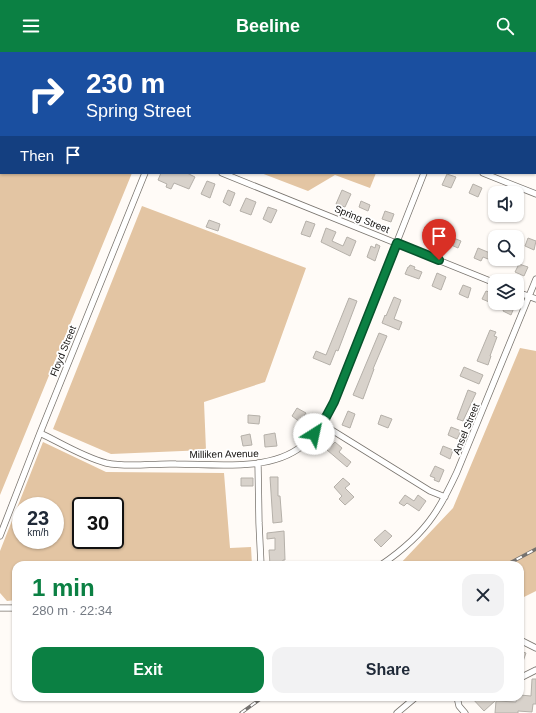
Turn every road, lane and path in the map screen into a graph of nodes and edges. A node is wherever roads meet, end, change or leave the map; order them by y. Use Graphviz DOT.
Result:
graph roads {
  1 [pos="145,174"];
  2 [pos="224,174"];
  3 [pos="424,174"];
  4 [pos="486,174"];
  5 [pos="536,194"];
  6 [pos="397,243"];
  7 [pos="536,279"];
  8 [pos="488,280"];
  9 [pos="524,294"];
  10 [pos="529,296"];
  11 [pos="536,299"];
  12 [pos="322,424"];
  13 [pos="40,433"];
  14 [pos="258,463"];
  15 [pos="445,497"];
  16 [pos="0,536"];
  17 [pos="261,561"];
  18 [pos="386,561"];
  19 [pos="0,608"];
  20 [pos="12,608"];
  21 [pos="524,642"];
  22 [pos="536,648"];
  23 [pos="536,670"];
  24 [pos="524,676"];
  25 [pos="411,701"];
  26 [pos="458,701"];
  27 [pos="397,713"];
  28 [pos="465,713"];
  1 -- 13 [label="street, Floyd Street"];
  2 -- 6 [label="street, Spring Street"];
  3 -- 6 [label="street, Milliken Avenue"];
  4 -- 5 [label="street"];
  6 -- 8 [label="street, Spring Street"];
  6 -- 12 [label="street, Milliken Avenue"];
  7 -- 10 [label="street, Ansel Street"];
  9 -- 10 [label="street"];
  10 -- 11 [label="street"];
  10 -- 15 [label="street, Ansel Street"];
  12 -- 14 [label="street, Milliken Avenue"];
  12 -- 15 [label="street"];
  13 -- 14 [label="street, Milliken Avenue"];
  13 -- 16 [label="street, Floyd Street"];
  14 -- 17 [label="street"];
  15 -- 18 [label="street, Ansel Street"];
  19 -- 20 [label="street"];
  21 -- 22 [label="street"];
  23 -- 24 [label="street"];
  25 -- 27 [label="street"];
  26 -- 28 [label="street"];
}
